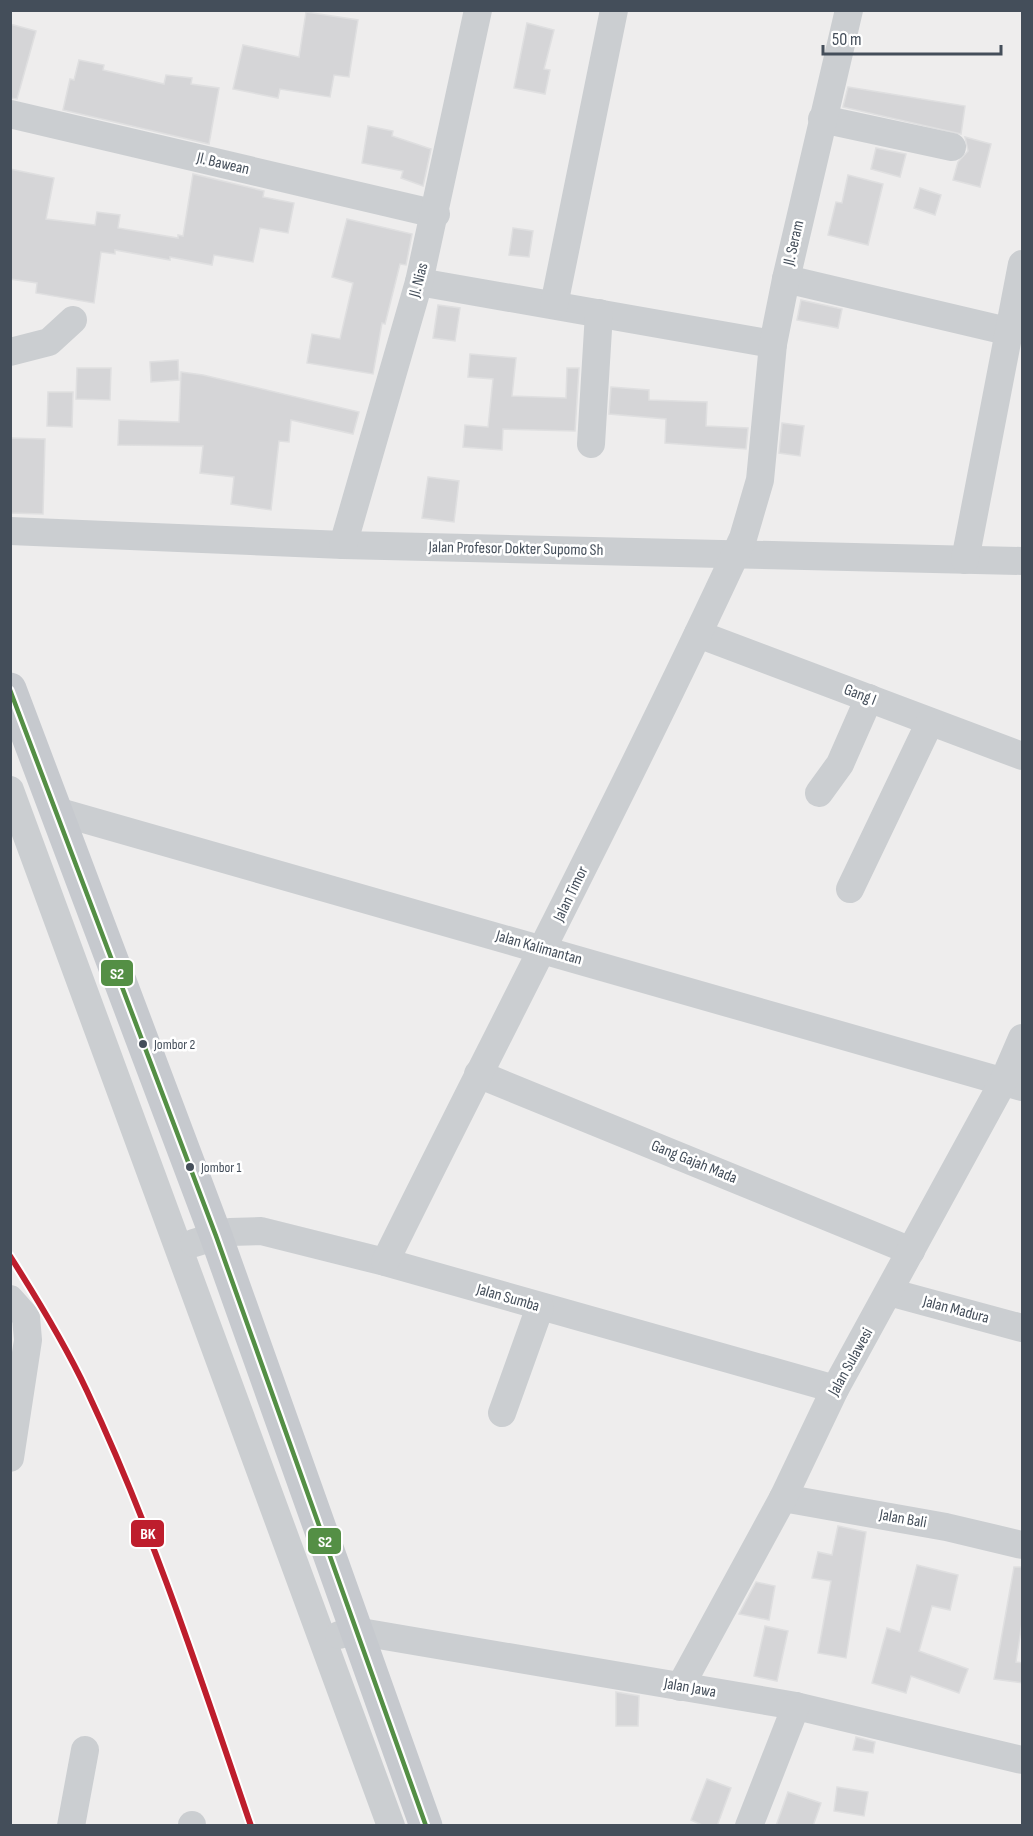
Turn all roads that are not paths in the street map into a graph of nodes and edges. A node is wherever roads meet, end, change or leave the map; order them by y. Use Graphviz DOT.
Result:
graph roads {
  1 [pos="478,10"];
  2 [pos="614,10"];
  3 [pos="849,10"];
  4 [pos="10,114"];
  5 [pos="822,120"];
  6 [pos="952,147"];
  7 [pos="436,214"];
  8 [pos="1023,264"];
  9 [pos="786,279"];
  10 [pos="419,282"];
  11 [pos="554,305"];
  12 [pos="599,313"];
  13 [pos="73,320"];
  14 [pos="1011,332"];
  15 [pos="773,344"];
  16 [pos="10,352"];
  17 [pos="591,444"];
  18 [pos="10,531"];
  19 [pos="343,545"];
  20 [pos="736,555"];
  21 [pos="966,560"];
  22 [pos="1023,561"];
  23 [pos="698,634"];
  24 [pos="10,688"];
  25 [pos="869,698"];
  26 [pos="930,722"];
  27 [pos="1023,756"];
  28 [pos="10,790"];
  29 [pos="819,793"];
  30 [pos="54,806"];
  31 [pos="16,820"];
  32 [pos="850,889"];
  33 [pos="544,950"];
  34 [pos="1023,1038"];
  35 [pos="477,1074"];
  36 [pos="1013,1085"];
  37 [pos="216,1236"];
  38 [pos="180,1247"];
  39 [pos="911,1251"];
  40 [pos="385,1262"];
  41 [pos="889,1292"];
  42 [pos="10,1299"];
  43 [pos="540,1307"];
  44 [pos="1023,1328"];
  45 [pos="835,1389"];
  46 [pos="502,1413"];
  47 [pos="10,1458"];
  48 [pos="783,1498"];
  49 [pos="1023,1545"];
  50 [pos="355,1631"];
  51 [pos="323,1640"];
  52 [pos="680,1687"];
  53 [pos="796,1706"];
  54 [pos="85,1750"];
  55 [pos="1023,1760"];
  56 [pos="71,1826"];
  57 [pos="391,1826"];
  58 [pos="426,1826"];
  59 [pos="749,1826"];
  1 -- 7 [label="street, Jl. Nias"];
  2 -- 11 [label="street"];
  3 -- 5 [label="street, Jl. Seram"];
  4 -- 7 [label="street, Jl. Bawean"];
  5 -- 6 [label="street"];
  5 -- 9 [label="street, Jl. Seram"];
  7 -- 10 [label="street, Jl. Nias"];
  8 -- 14 [label="street"];
  9 -- 14 [label="street"];
  9 -- 15 [label="street, Jl. Seram"];
  10 -- 11 [label="street"];
  10 -- 19 [label="street, Jl. Nias"];
  11 -- 12 [label="street"];
  12 -- 15 [label="street"];
  12 -- 17 [label="street"];
  13 -- 16 [label="street"];
  14 -- 21 [label="street"];
  15 -- 20 [label="street, Jl. Seram"];
  18 -- 19 [label="street, Jalan Profesor Dokter Supomo Sh"];
  19 -- 20 [label="street, Jalan Profesor Dokter Supomo Sh"];
  20 -- 21 [label="street, Jalan Profesor Dokter Supomo Sh"];
  20 -- 23 [label="street, Jalan Timor"];
  21 -- 22 [label="street, Jalan Profesor Dokter Supomo Sh"];
  23 -- 25 [label="street, Gang I"];
  23 -- 33 [label="street, Jalan Timor"];
  24 -- 30 [label="main road"];
  25 -- 26 [label="street, Gang I"];
  25 -- 29 [label="street"];
  26 -- 27 [label="street, Gang I"];
  26 -- 32 [label="street"];
  28 -- 31 [label="street"];
  30 -- 31 [label="street"];
  30 -- 33 [label="street, Jalan Kalimantan"];
  30 -- 37 [label="main road"];
  31 -- 38 [label="street"];
  33 -- 35 [label="street, Jalan Timor"];
  33 -- 36 [label="street, Jalan Kalimantan"];
  34 -- 36 [label="street, Jalan Sulawesi"];
  35 -- 39 [label="street, Gang Gajah Mada"];
  35 -- 40 [label="street, Jalan Timor"];
  36 -- 39 [label="street, Jalan Sulawesi"];
  37 -- 38 [label="street, Jalan Sumba"];
  37 -- 40 [label="street, Jalan Sumba"];
  37 -- 50 [label="main road"];
  38 -- 51 [label="street"];
  39 -- 41 [label="street, Jalan Sulawesi"];
  40 -- 43 [label="street, Jalan Sumba"];
  41 -- 44 [label="street, Jalan Madura"];
  41 -- 45 [label="street, Jalan Sulawesi"];
  42 -- 47 [label="street"];
  43 -- 45 [label="street, Jalan Sumba"];
  43 -- 46 [label="street"];
  45 -- 48 [label="street, Jalan Sulawesi"];
  48 -- 49 [label="street, Jalan Bali"];
  48 -- 52 [label="street, Jalan Sulawesi"];
  50 -- 51 [label="street"];
  50 -- 52 [label="street, Jalan Jawa"];
  50 -- 58 [label="main road"];
  51 -- 57 [label="street"];
  52 -- 53 [label="street, Jalan Jawa"];
  53 -- 55 [label="street, Jalan Jawa"];
  53 -- 59 [label="street"];
  54 -- 56 [label="street"];
}
